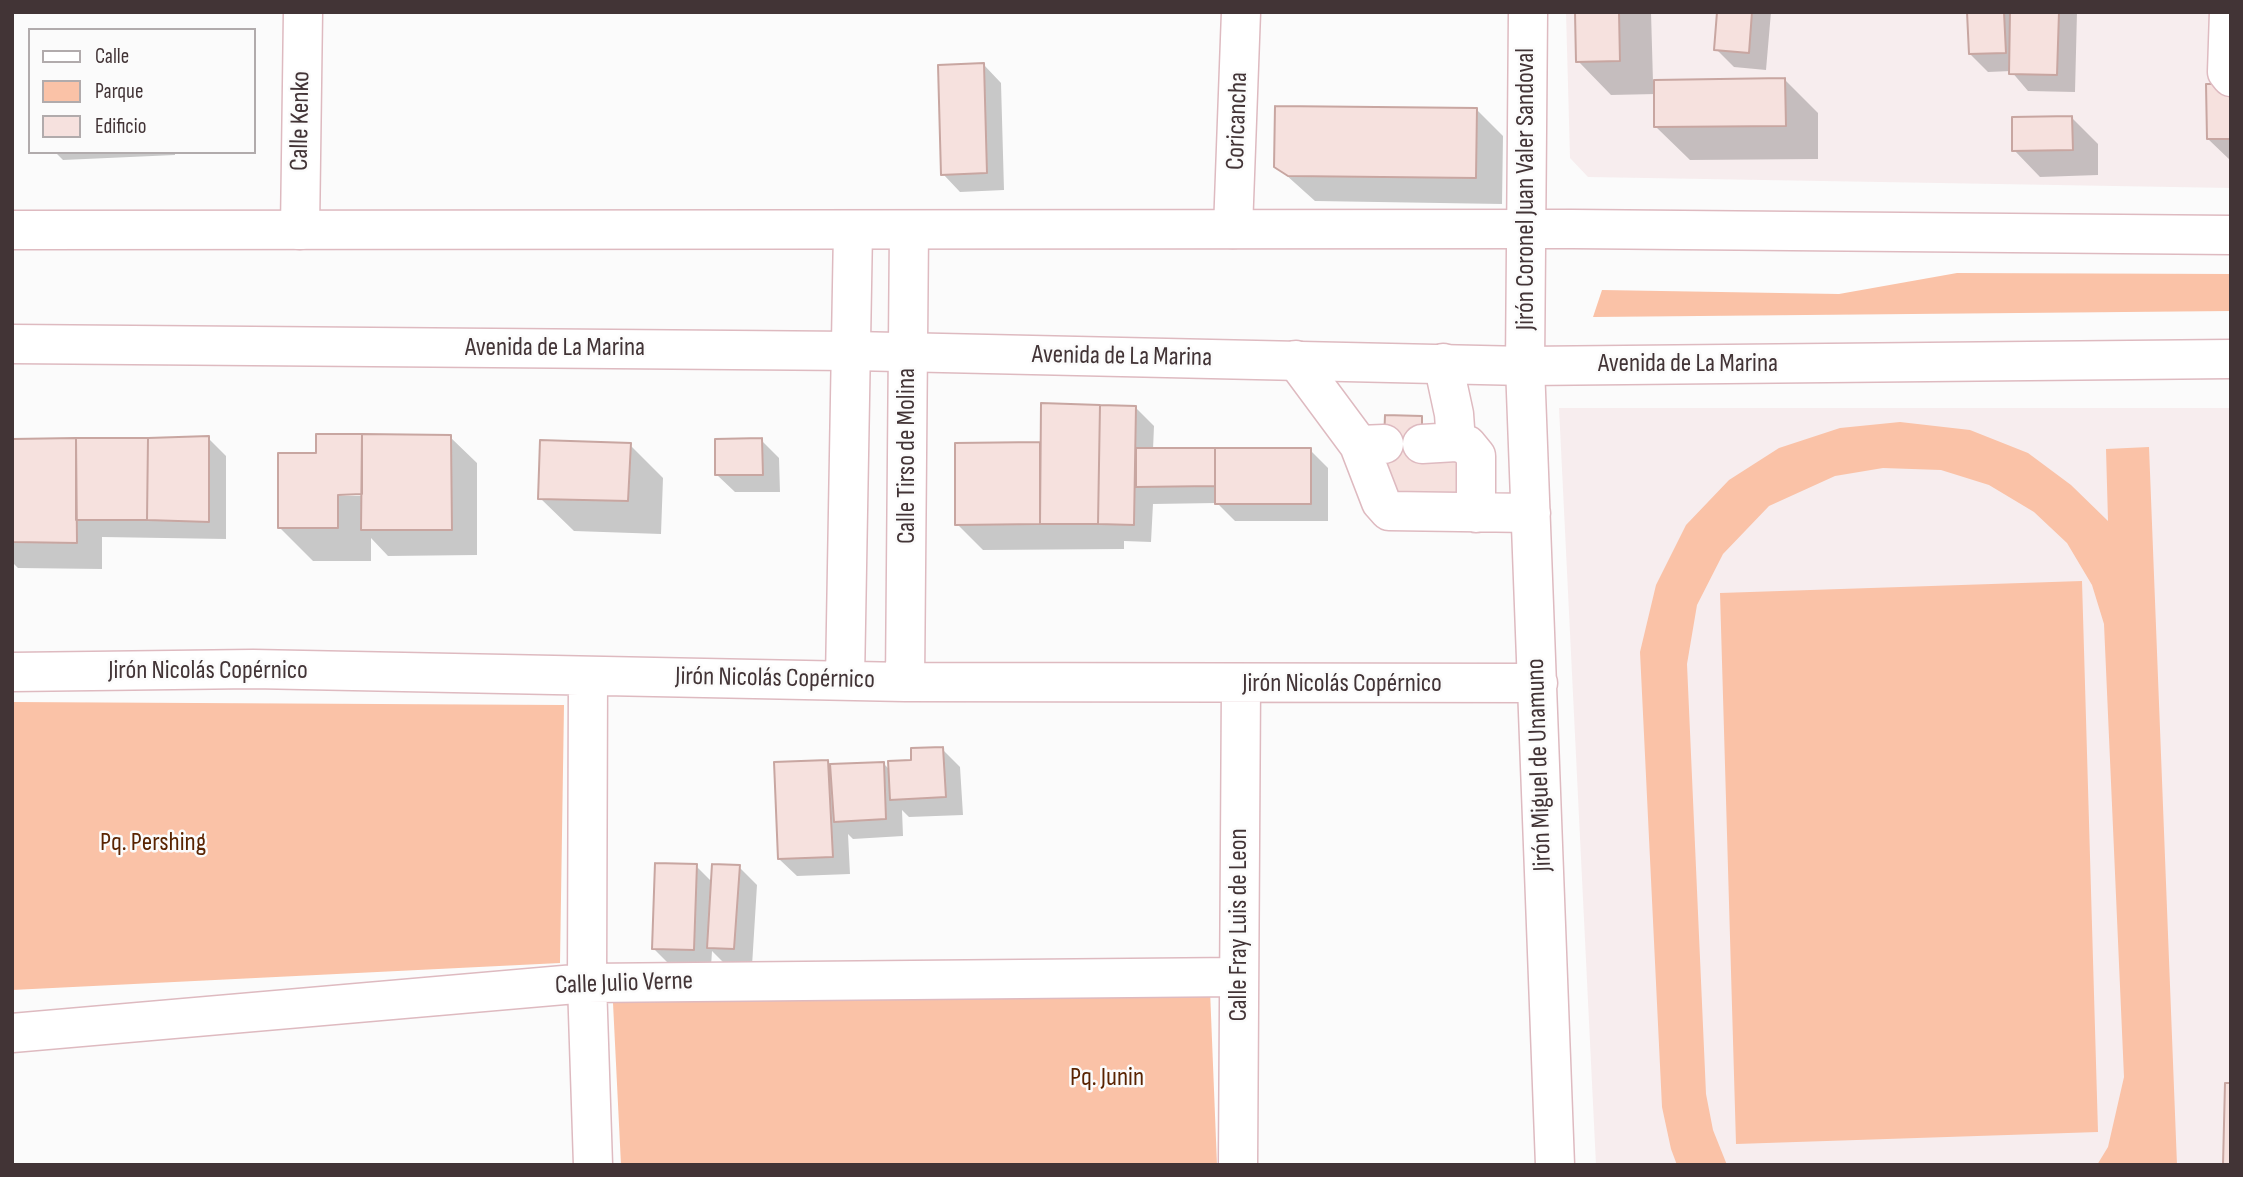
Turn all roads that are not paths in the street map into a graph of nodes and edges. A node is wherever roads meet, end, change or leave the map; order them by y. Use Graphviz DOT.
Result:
graph roads {
  1 [pos="303,12"];
  2 [pos="1241,12"];
  3 [pos="1528,12"];
  4 [pos="2229,12"];
  5 [pos="2231,77"];
  6 [pos="1233,229"];
  7 [pos="12,230"];
  8 [pos="300,230"];
  9 [pos="853,230"];
  10 [pos="909,230"];
  11 [pos="1526,230"];
  12 [pos="2231,235"];
  13 [pos="12,344"];
  14 [pos="853,351"];
  15 [pos="908,352"];
  16 [pos="2231,359"];
  17 [pos="1296,360"];
  18 [pos="1443,363"];
  19 [pos="1525,366"];
  20 [pos="1476,513"];
  21 [pos="1531,513"];
  22 [pos="12,672"];
  23 [pos="588,676"];
  24 [pos="845,680"];
  25 [pos="905,682"];
  26 [pos="1538,683"];
  27 [pos="1241,684"];
  28 [pos="1238,977"];
  29 [pos="587,983"];
  30 [pos="12,1033"];
  31 [pos="1555,1164"];
  32 [pos="593,1165"];
  33 [pos="1238,1165"];
  34 [pos="1550,1165"];
  1 -- 8 [label="street, Calle Kenko"];
  2 -- 6 [label="street, Coricancha"];
  3 -- 11 [label="street, Jirón Coronel Juan Valer Sandoval"];
  4 -- 5 [label="street"];
  6 -- 10 [label="street"];
  6 -- 11 [label="street"];
  7 -- 8 [label="street"];
  8 -- 9 [label="street"];
  9 -- 10 [label="street"];
  9 -- 14 [label="street, Calle Tirso de Molina"];
  10 -- 15 [label="street, Calle Tirso de Molina"];
  11 -- 12 [label="street"];
  11 -- 19 [label="street, Jirón Coronel Juan Valer Sandoval"];
  13 -- 14 [label="street, Avenida de La Marina"];
  14 -- 15 [label="street, Avenida de La Marina"];
  14 -- 24 [label="street, Calle Tirso de Molina"];
  15 -- 17 [label="street, Avenida de La Marina"];
  15 -- 25 [label="street, Calle Tirso de Molina"];
  16 -- 19 [label="street, Avenida de La Marina"];
  17 -- 18 [label="street, Avenida de La Marina"];
  17 -- 20 [label="street"];
  18 -- 19 [label="street, Avenida de La Marina"];
  18 -- 20 [label="street"];
  19 -- 21 [label="street, Jirón Miguel de Unamuno"];
  20 -- 21 [label="street"];
  21 -- 26 [label="street, Jirón Miguel de Unamuno"];
  22 -- 23 [label="street, Jirón Nicolás Copérnico"];
  23 -- 24 [label="street, Jirón Nicolás Copérnico"];
  23 -- 29 [label="street"];
  24 -- 25 [label="street, Jirón Nicolás Copérnico"];
  25 -- 27 [label="street, Jirón Nicolás Copérnico"];
  26 -- 27 [label="street, Jirón Nicolás Copérnico"];
  26 -- 31 [label="street, Jirón Miguel de Unamuno"];
  27 -- 28 [label="street, Calle Fray Luis de Leon"];
  28 -- 29 [label="street, Calle Julio Verne"];
  28 -- 33 [label="street, Calle Fray Luis de Leon"];
  29 -- 30 [label="street, Calle Julio Verne"];
  29 -- 32 [label="street"];
  31 -- 34 [label="street"];
}
